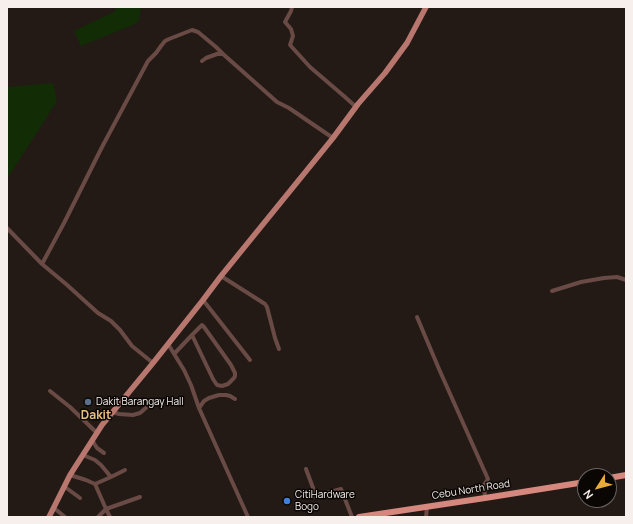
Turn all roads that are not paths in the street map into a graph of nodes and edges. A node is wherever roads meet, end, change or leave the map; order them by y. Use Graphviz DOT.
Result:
graph roads {
  1 [pos="292,7"];
  2 [pos="426,7"];
  3 [pos="223,54"];
  4 [pos="202,61"];
  5 [pos="356,107"];
  6 [pos="333,138"];
  7 [pos="7,228"];
  8 [pos="42,264"];
  9 [pos="221,276"];
  10 [pos="626,280"];
  11 [pos="552,291"];
  12 [pos="203,300"];
  13 [pos="417,317"];
  14 [pos="192,335"];
  15 [pos="168,344"];
  16 [pos="279,349"];
  17 [pos="174,354"];
  18 [pos="250,360"];
  19 [pos="153,363"];
  20 [pos="50,391"];
  21 [pos="235,399"];
  22 [pos="148,406"];
  23 [pos="199,408"];
  24 [pos="112,412"];
  25 [pos="98,432"];
  26 [pos="92,440"];
  27 [pos="104,454"];
  28 [pos="83,455"];
  29 [pos="306,469"];
  30 [pos="125,470"];
  31 [pos="70,475"];
  32 [pos="111,477"];
  33 [pos="577,483"];
  34 [pos="95,484"];
  35 [pos="65,487"];
  36 [pos="140,497"];
  37 [pos="80,498"];
  38 [pos="485,498"];
  39 [pos="427,506"];
  40 [pos="54,508"];
  41 [pos="106,509"];
  42 [pos="49,517"];
  43 [pos="65,517"];
  44 [pos="98,517"];
  45 [pos="110,517"];
  46 [pos="248,517"];
  47 [pos="352,517"];
  48 [pos="359,517"];
  49 [pos="426,517"];
  1 -- 5 [label="street"];
  2 -- 5 [label="main road"];
  3 -- 4 [label="street"];
  3 -- 6 [label="street"];
  3 -- 8 [label="street"];
  5 -- 6 [label="main road"];
  6 -- 9 [label="main road"];
  7 -- 8 [label="street"];
  8 -- 19 [label="street"];
  9 -- 12 [label="main road"];
  9 -- 16 [label="street"];
  10 -- 11 [label="street"];
  12 -- 15 [label="main road"];
  12 -- 18 [label="street"];
  13 -- 38 [label="street"];
  14 -- 14 [label="street"];
  14 -- 17 [label="street"];
  15 -- 17 [label="street"];
  15 -- 19 [label="main road"];
  17 -- 23 [label="street"];
  19 -- 24 [label="main road"];
  20 -- 25 [label="street"];
  21 -- 23 [label="street"];
  22 -- 24 [label="street"];
  23 -- 46 [label="street"];
  24 -- 25 [label="main road"];
  25 -- 26 [label="main road"];
  26 -- 27 [label="street"];
  26 -- 28 [label="main road"];
  28 -- 31 [label="main road"];
  28 -- 32 [label="street"];
  29 -- 47 [label="street"];
  30 -- 32 [label="street"];
  31 -- 34 [label="street"];
  31 -- 35 [label="main road"];
  32 -- 34 [label="street"];
  33 -- 38 [label="highway, Cebu North Road"];
  34 -- 41 [label="street"];
  35 -- 37 [label="street"];
  35 -- 40 [label="main road"];
  36 -- 41 [label="street"];
  38 -- 39 [label="highway, Cebu North Road"];
  39 -- 48 [label="highway, Cebu North Road"];
  39 -- 49 [label="street"];
  40 -- 42 [label="main road"];
  40 -- 43 [label="street"];
  41 -- 44 [label="street"];
  41 -- 45 [label="street"];
}
